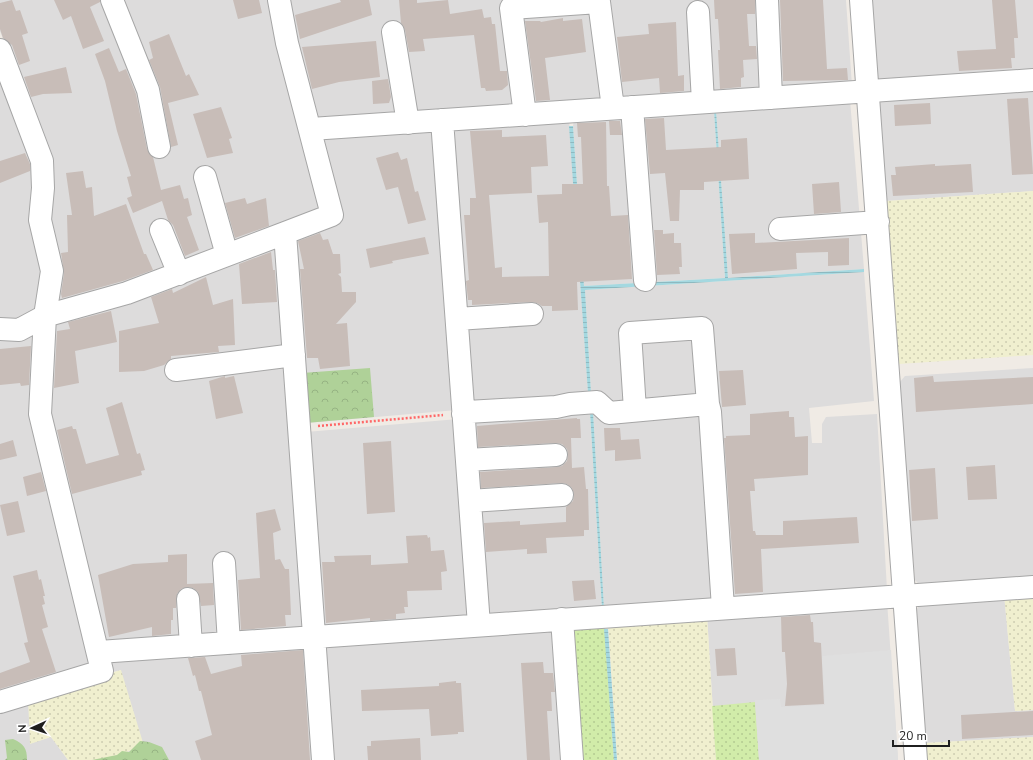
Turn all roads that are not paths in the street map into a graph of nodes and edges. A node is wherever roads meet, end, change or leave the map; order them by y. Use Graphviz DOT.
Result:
graph roads {
  1 [pos="112,0"];
  2 [pos="279,0"];
  3 [pos="767,0"];
  4 [pos="861,0"];
  5 [pos="698,12"];
  6 [pos="393,32"];
  7 [pos="0,50"];
  8 [pos="1033,80"];
  9 [pos="868,92"];
  10 [pos="771,98"];
  11 [pos="703,102"];
  12 [pos="623,107"];
  13 [pos="524,115"];
  14 [pos="442,120"];
  15 [pos="408,123"];
  16 [pos="311,129"];
  17 [pos="159,147"];
  18 [pos="205,177"];
  19 [pos="878,222"];
  20 [pos="780,229"];
  21 [pos="162,230"];
  22 [pos="286,233"];
  23 [pos="227,255"];
  24 [pos="179,274"];
  25 [pos="645,280"];
  26 [pos="532,314"];
  27 [pos="45,316"];
  28 [pos="457,319"];
  29 [pos="0,329"];
  30 [pos="294,355"];
  31 [pos="176,370"];
  32 [pos="708,404"];
  33 [pos="635,410"];
  34 [pos="463,414"];
  35 [pos="556,455"];
  36 [pos="467,460"];
  37 [pos="562,495"];
  38 [pos="470,501"];
  39 [pos="224,563"];
  40 [pos="1033,587"];
  41 [pos="904,596"];
  42 [pos="188,599"];
  43 [pos="723,608"];
  44 [pos="562,619"];
  45 [pos="479,625"];
  46 [pos="314,637"];
  47 [pos="229,643"];
  48 [pos="191,646"];
  49 [pos="99,652"];
  50 [pos="0,702"];
  51 [pos="323,760"];
  52 [pos="572,760"];
  53 [pos="916,760"];
  1 -- 17 [label="street"];
  2 -- 16 [label="street"];
  3 -- 10 [label="street"];
  4 -- 9 [label="street"];
  5 -- 11 [label="street"];
  6 -- 15 [label="street"];
  7 -- 27 [label="street"];
  8 -- 9 [label="street"];
  9 -- 10 [label="street"];
  9 -- 19 [label="street"];
  10 -- 11 [label="street"];
  11 -- 12 [label="street"];
  12 -- 13 [label="street"];
  12 -- 13 [label="street"];
  12 -- 25 [label="street"];
  13 -- 14 [label="street"];
  14 -- 15 [label="street"];
  14 -- 28 [label="street"];
  15 -- 16 [label="street"];
  16 -- 22 [label="street"];
  18 -- 23 [label="street"];
  19 -- 20 [label="street"];
  19 -- 41 [label="street"];
  21 -- 24 [label="street"];
  22 -- 23 [label="street"];
  22 -- 30 [label="street"];
  23 -- 24 [label="street"];
  24 -- 27 [label="street"];
  26 -- 28 [label="street"];
  27 -- 29 [label="street"];
  27 -- 49 [label="street"];
  28 -- 34 [label="street"];
  30 -- 31 [label="street"];
  30 -- 46 [label="street"];
  32 -- 33 [label="street"];
  32 -- 33 [label="street"];
  32 -- 43 [label="street"];
  33 -- 34 [label="street"];
  34 -- 36 [label="street"];
  35 -- 36 [label="street"];
  36 -- 38 [label="street"];
  37 -- 38 [label="street"];
  38 -- 45 [label="street"];
  39 -- 47 [label="street"];
  40 -- 41 [label="street"];
  41 -- 43 [label="street"];
  41 -- 53 [label="street"];
  42 -- 48 [label="street"];
  43 -- 44 [label="street"];
  44 -- 45 [label="street"];
  44 -- 52 [label="street"];
  45 -- 46 [label="street"];
  46 -- 47 [label="street"];
  46 -- 51 [label="street"];
  47 -- 48 [label="street"];
  48 -- 49 [label="street"];
  49 -- 50 [label="street"];
}
